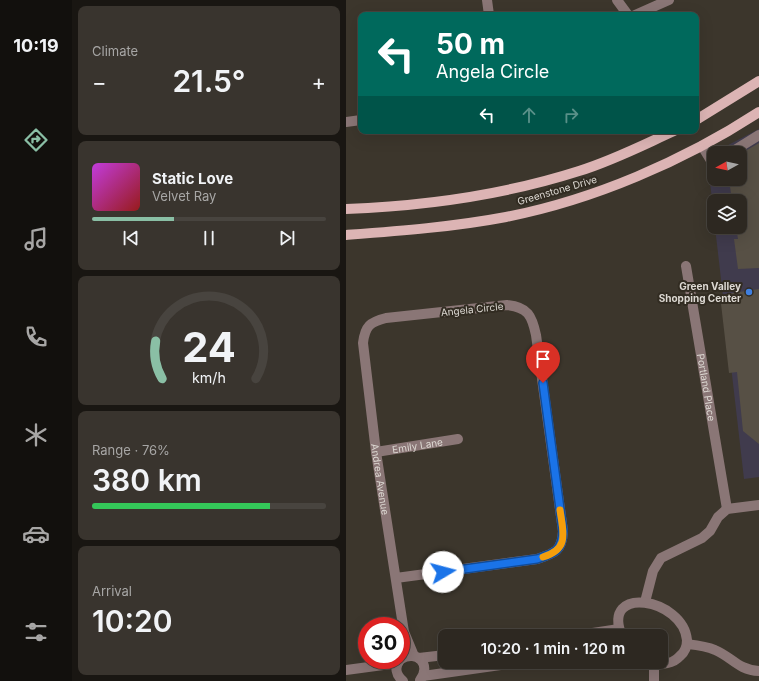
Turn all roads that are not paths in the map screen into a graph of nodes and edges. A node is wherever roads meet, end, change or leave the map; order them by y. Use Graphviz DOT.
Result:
graph roads {
  1 [pos="487,0"];
  2 [pos="617,0"];
  3 [pos="669,0"];
  4 [pos="489,12"];
  5 [pos="626,12"];
  6 [pos="642,12"];
  7 [pos="759,81"];
  8 [pos="759,112"];
  9 [pos="699,118"];
  10 [pos="358,120"];
  11 [pos="346,122"];
  12 [pos="668,134"];
  13 [pos="759,135"];
  14 [pos="702,146"];
  15 [pos="741,146"];
  16 [pos="707,154"];
  17 [pos="346,209"];
  18 [pos="346,235"];
  19 [pos="686,266"];
  20 [pos="368,326"];
  21 [pos="458,439"];
  22 [pos="376,452"];
  23 [pos="759,505"];
  24 [pos="727,509"];
  25 [pos="396,578"];
  26 [pos="645,602"];
  27 [pos="402,617"];
  28 [pos="620,629"];
  29 [pos="410,644"];
  30 [pos="687,644"];
  31 [pos="410,655"];
  32 [pos="438,656"];
  33 [pos="417,657"];
  34 [pos="668,662"];
  35 [pos="358,668"];
  36 [pos="396,669"];
  37 [pos="483,669"];
  38 [pos="653,669"];
  39 [pos="346,670"];
  40 [pos="759,671"];
  41 [pos="420,680"];
  42 [pos="399,681"];
  43 [pos="654,681"];
  1 -- 4 [label="street"];
  2 -- 5 [label="street"];
  3 -- 6 [label="street"];
  7 -- 9 [label="main road"];
  8 -- 14 [label="main road, Greenstone Drive"];
  10 -- 11 [label="street"];
  12 -- 17 [label="main road, Greenstone Drive"];
  13 -- 15 [label="street"];
  14 -- 16 [label="street"];
  14 -- 18 [label="main road, Greenstone Drive"];
  19 -- 24 [label="street, Portland Place"];
  20 -- 22 [label="street, Andrea Avenue"];
  20 -- 25 [label="street, Angela Circle"];
  21 -- 22 [label="street, Emily Lane"];
  22 -- 25 [label="street, Andrea Avenue"];
  23 -- 24 [label="street"];
  24 -- 26 [label="street"];
  25 -- 27 [label="street, Andrea Avenue"];
  26 -- 28 [label="street"];
  26 -- 30 [label="street"];
  29 -- 33 [label="street, Andrea Avenue"];
  30 -- 34 [label="street"];
  30 -- 40 [label="street"];
  31 -- 33 [label="street"];
  32 -- 33 [label="street"];
  33 -- 41 [label="street, Andrea Avenue"];
  35 -- 39 [label="street"];
  36 -- 42 [label="street, Andrea Avenue"];
  37 -- 41 [label="street"];
  38 -- 43 [label="street"];
}
